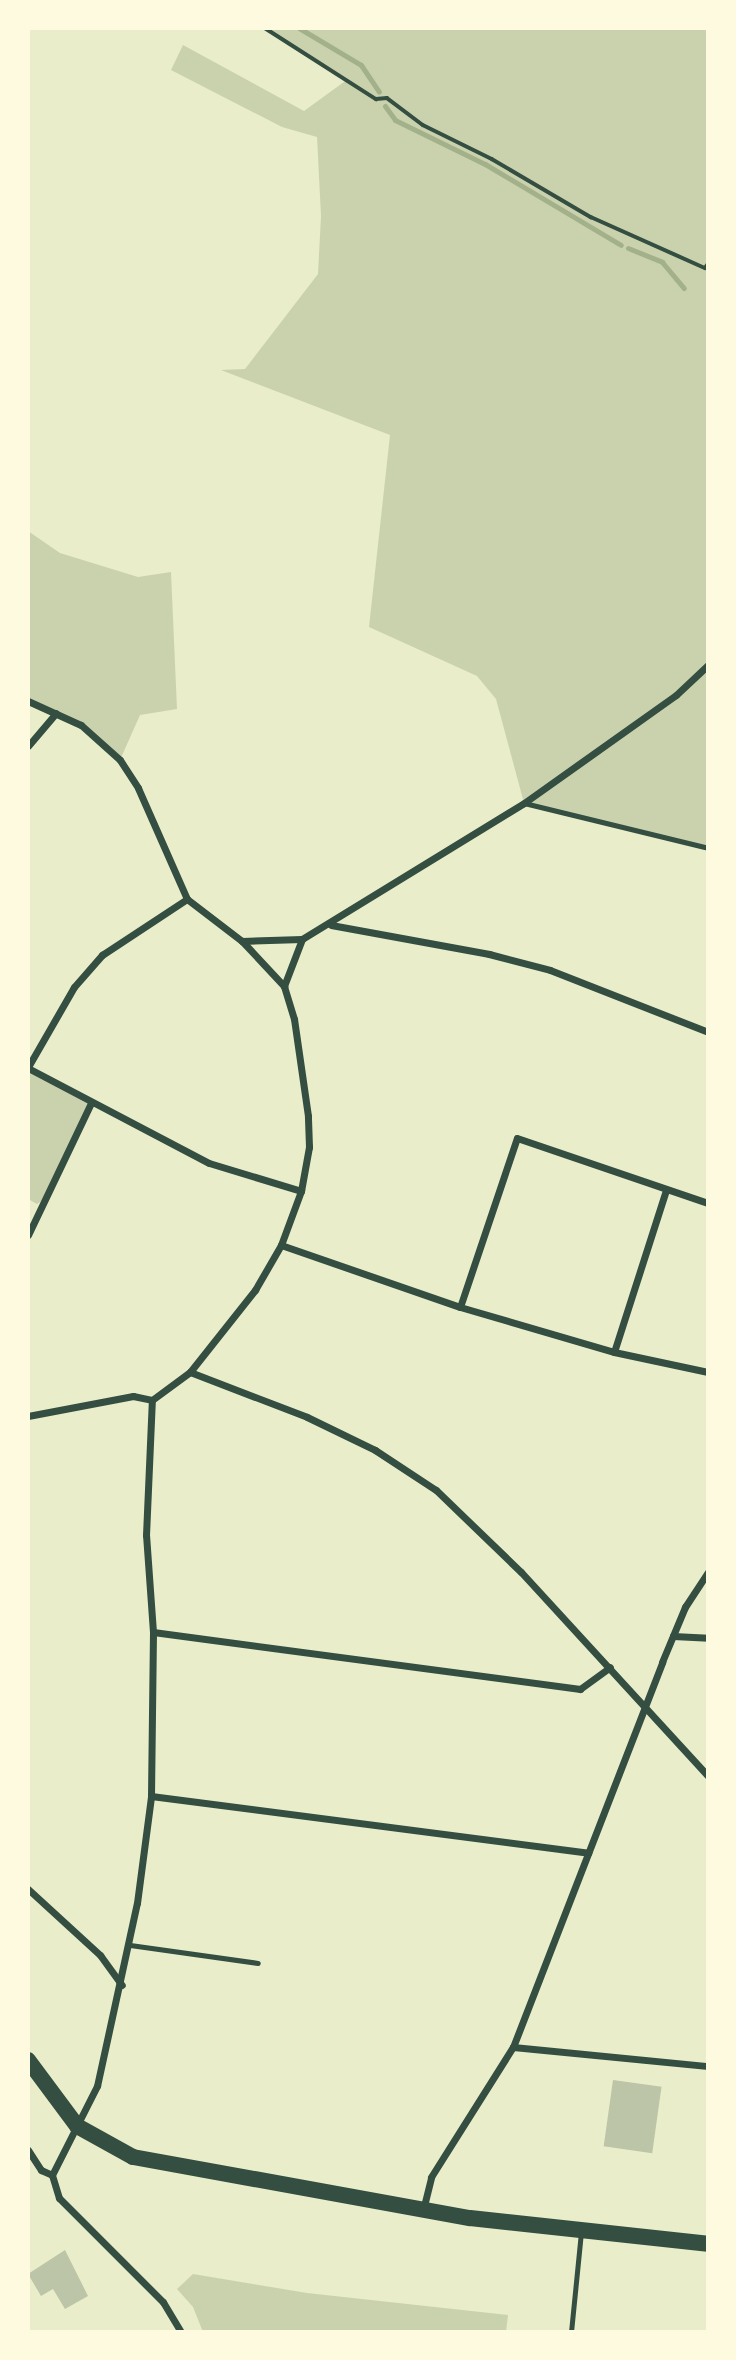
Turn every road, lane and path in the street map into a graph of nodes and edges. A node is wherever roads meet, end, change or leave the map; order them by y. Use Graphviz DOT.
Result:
graph roads {
  1 [pos="265,28"];
  2 [pos="708,264"];
  3 [pos="708,665"];
  4 [pos="28,701"];
  5 [pos="56,713"];
  6 [pos="28,746"];
  7 [pos="524,803"];
  8 [pos="708,848"];
  9 [pos="187,899"];
  10 [pos="331,925"];
  11 [pos="302,939"];
  12 [pos="242,941"];
  13 [pos="284,986"];
  14 [pos="708,1032"];
  15 [pos="28,1068"];
  16 [pos="91,1103"];
  17 [pos="666,1189"];
  18 [pos="301,1191"];
  19 [pos="708,1203"];
  20 [pos="28,1235"];
  21 [pos="281,1244"];
  22 [pos="460,1307"];
  23 [pos="614,1352"];
  24 [pos="190,1372"];
  25 [pos="708,1372"];
  26 [pos="152,1399"];
  27 [pos="28,1416"];
  28 [pos="708,1572"];
  29 [pos="153,1632"];
  30 [pos="673,1636"];
  31 [pos="708,1638"];
  32 [pos="610,1667"];
  33 [pos="645,1706"];
  34 [pos="708,1776"];
  35 [pos="150,1796"];
  36 [pos="588,1853"];
  37 [pos="28,1889"];
  38 [pos="130,1945"];
  39 [pos="258,1963"];
  40 [pos="122,1985"];
  41 [pos="513,2047"];
  42 [pos="28,2060"];
  43 [pos="708,2066"];
  44 [pos="77,2126"];
  45 [pos="28,2150"];
  46 [pos="52,2175"];
  47 [pos="424,2210"];
  48 [pos="581,2229"];
  49 [pos="708,2244"];
  50 [pos="181,2332"];
  51 [pos="570,2332"];
  1 -- 2 [label="path"];
  3 -- 7 [label="street"];
  4 -- 5 [label="street"];
  5 -- 6 [label="street"];
  5 -- 9 [label="street"];
  7 -- 8 [label="lane"];
  7 -- 10 [label="street"];
  9 -- 12 [label="street"];
  9 -- 15 [label="street"];
  10 -- 11 [label="street"];
  10 -- 14 [label="street"];
  11 -- 12 [label="street"];
  11 -- 13 [label="street"];
  12 -- 13 [label="street"];
  13 -- 18 [label="street"];
  15 -- 16 [label="street"];
  16 -- 18 [label="street"];
  16 -- 20 [label="street"];
  17 -- 19 [label="street"];
  17 -- 22 [label="street"];
  17 -- 23 [label="street"];
  18 -- 21 [label="street"];
  21 -- 22 [label="street"];
  21 -- 24 [label="street"];
  22 -- 23 [label="street"];
  23 -- 25 [label="street"];
  24 -- 26 [label="street"];
  24 -- 32 [label="street"];
  26 -- 27 [label="street"];
  26 -- 29 [label="street"];
  28 -- 30 [label="street"];
  29 -- 32 [label="street"];
  29 -- 35 [label="street"];
  30 -- 31 [label="street"];
  30 -- 33 [label="street"];
  32 -- 33 [label="street"];
  33 -- 34 [label="street"];
  33 -- 36 [label="street"];
  35 -- 36 [label="street"];
  35 -- 38 [label="street"];
  36 -- 41 [label="street"];
  37 -- 40 [label="street"];
  38 -- 39 [label="lane"];
  38 -- 40 [label="street"];
  40 -- 44 [label="street"];
  41 -- 43 [label="street"];
  41 -- 47 [label="street"];
  42 -- 44 [label="main road"];
  44 -- 46 [label="street"];
  44 -- 47 [label="main road"];
  45 -- 46 [label="street"];
  46 -- 50 [label="street"];
  47 -- 48 [label="main road"];
  48 -- 49 [label="main road"];
  48 -- 51 [label="lane"];
}
